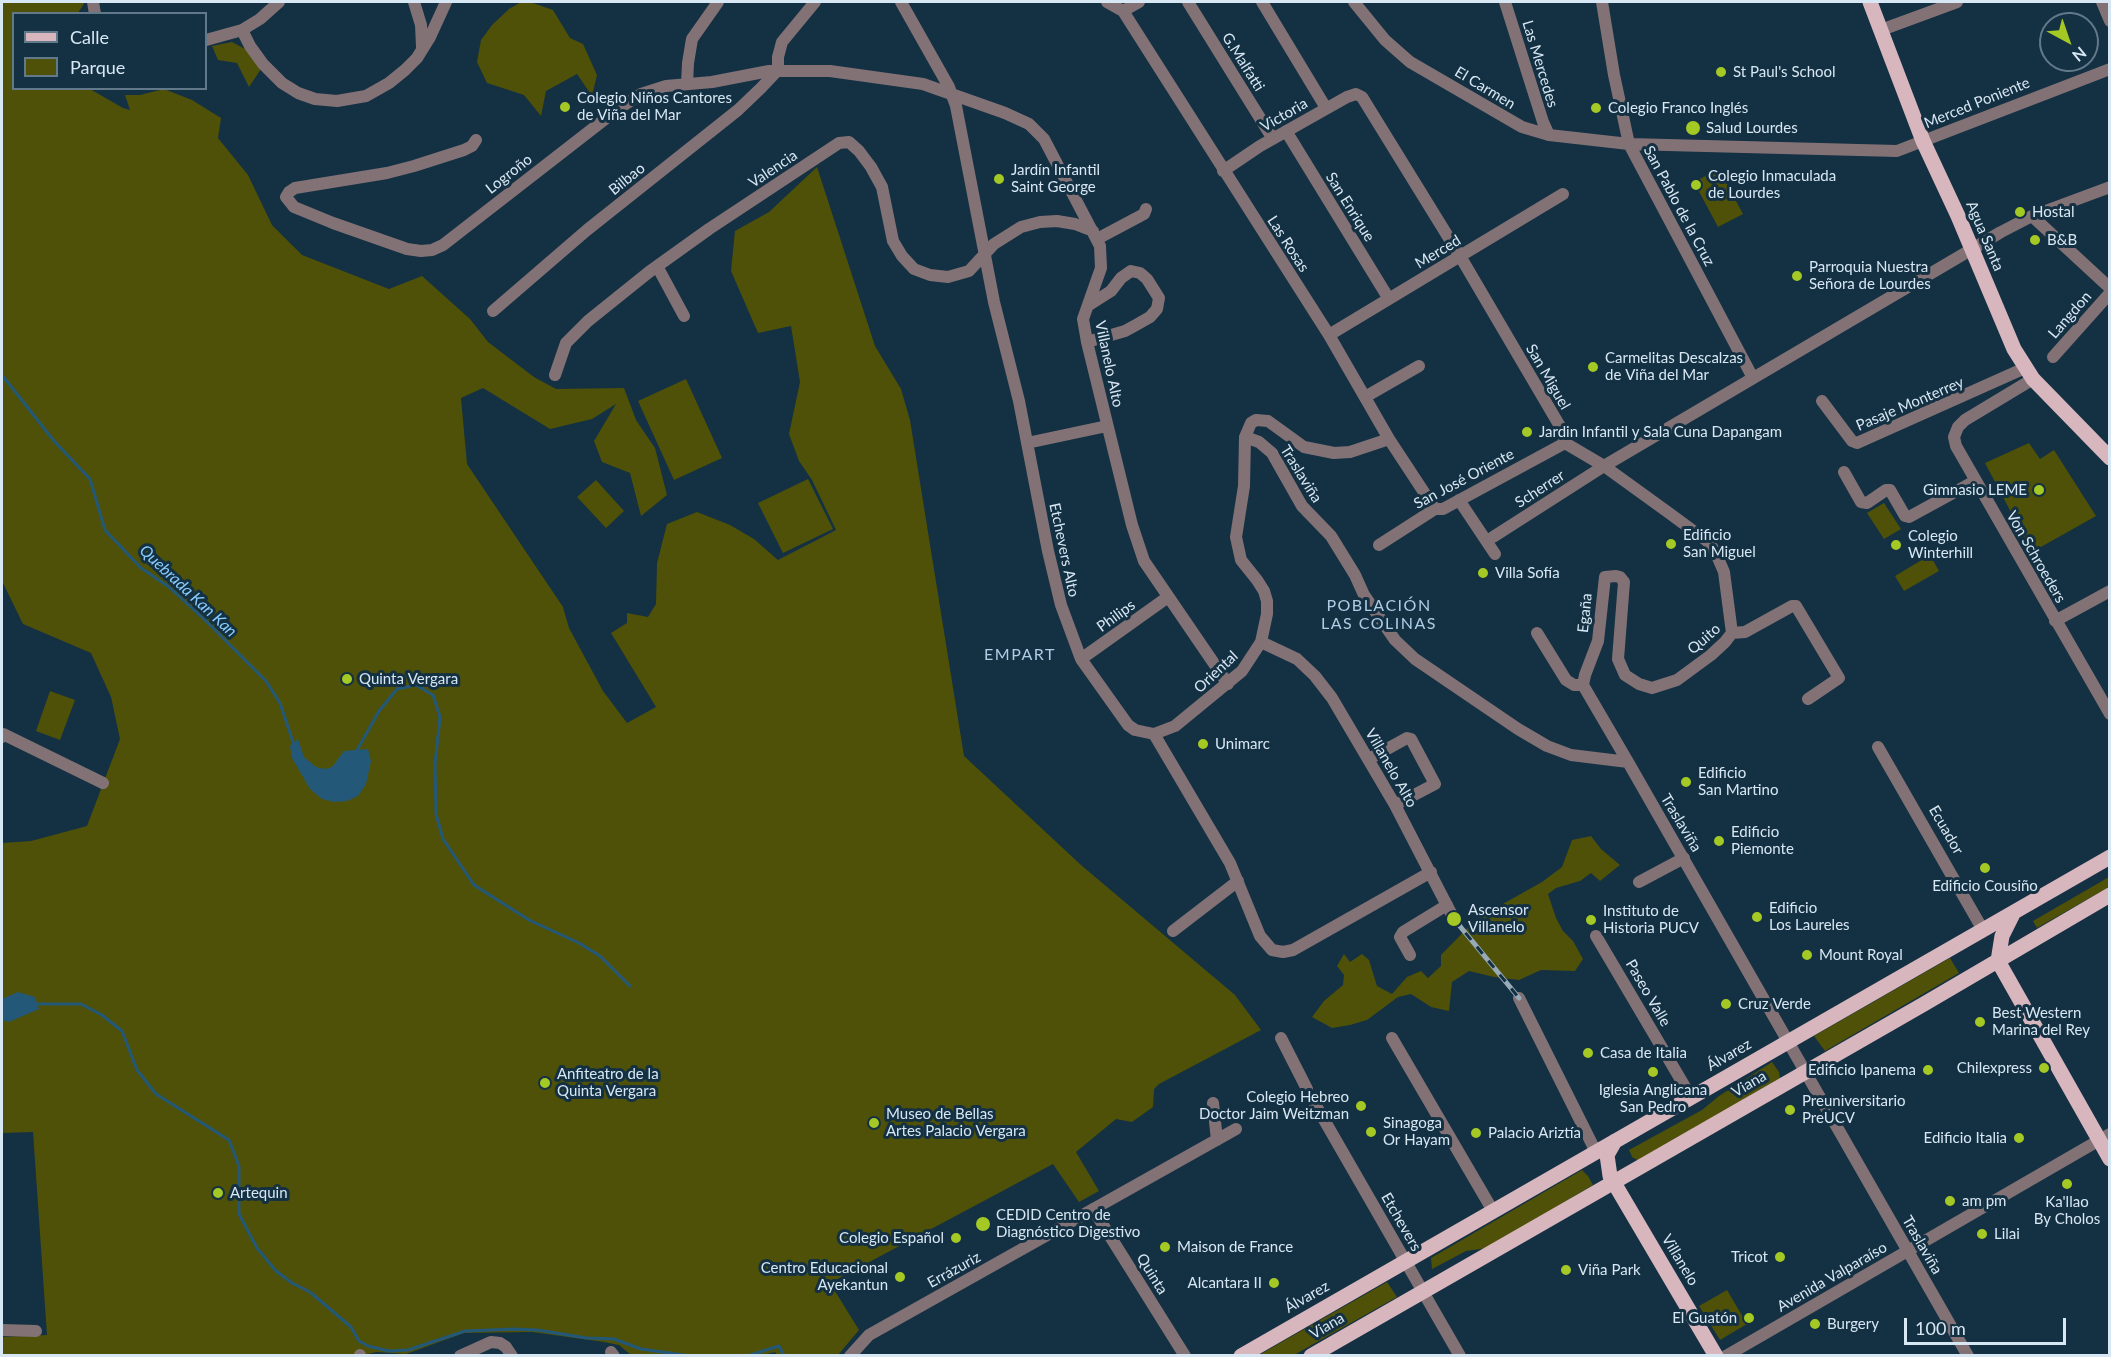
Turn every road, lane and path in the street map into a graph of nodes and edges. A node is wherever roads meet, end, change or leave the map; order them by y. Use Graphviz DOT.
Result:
graph roads {
  1 [pos="279,2"];
  2 [pos="414,2"];
  3 [pos="718,2"];
  4 [pos="814,2"];
  5 [pos="901,2"];
  6 [pos="1107,2"];
  7 [pos="1139,2"];
  8 [pos="1188,2"];
  9 [pos="1262,2"];
  10 [pos="1354,2"];
  11 [pos="1505,2"];
  12 [pos="1602,2"];
  13 [pos="1870,2"];
  14 [pos="1957,2"];
  15 [pos="2102,2"];
  16 [pos="443,7"];
  17 [pos="1123,11"];
  18 [pos="419,17"];
  19 [pos="2109,21"];
  20 [pos="242,30"];
  21 [pos="1881,30"];
  22 [pos="207,40"];
  23 [pos="422,47"];
  24 [pos="2109,69"];
  25 [pos="778,70"];
  26 [pos="687,84"];
  27 [pos="952,96"];
  28 [pos="1362,98"];
  29 [pos="1326,108"];
  30 [pos="1286,131"];
  31 [pos="1549,135"];
  32 [pos="1273,139"];
  33 [pos="476,140"];
  34 [pos="1923,141"];
  35 [pos="1629,144"];
  36 [pos="1617,155"];
  37 [pos="1223,171"];
  38 [pos="2109,187"];
  39 [pos="1563,194"];
  40 [pos="1146,209"];
  41 [pos="2032,216"];
  42 [pos="1095,235"];
  43 [pos="1971,250"];
  44 [pos="984,256"];
  45 [pos="1460,256"];
  46 [pos="657,266"];
  47 [pos="2109,288"];
  48 [pos="2109,293"];
  49 [pos="1389,299"];
  50 [pos="1089,305"];
  51 [pos="493,311"];
  52 [pos="684,316"];
  53 [pos="1329,335"];
  54 [pos="1087,342"];
  55 [pos="2053,357"];
  56 [pos="1419,366"];
  57 [pos="2029,373"];
  58 [pos="555,375"];
  59 [pos="1753,378"];
  60 [pos="1365,397"];
  61 [pos="1822,401"];
  62 [pos="1107,426"];
  63 [pos="1245,437"];
  64 [pos="1389,440"];
  65 [pos="1027,443"];
  66 [pos="1566,443"];
  67 [pos="2109,458"];
  68 [pos="1604,466"];
  69 [pos="1844,472"];
  70 [pos="1975,481"];
  71 [pos="1459,500"];
  72 [pos="1435,509"];
  73 [pos="1493,537"];
  74 [pos="1379,545"];
  75 [pos="1495,554"];
  76 [pos="2109,591"];
  77 [pos="1168,597"];
  78 [pos="2055,621"];
  79 [pos="1537,633"];
  80 [pos="1732,633"];
  81 [pos="1261,642"];
  82 [pos="1081,659"];
  83 [pos="1228,684"];
  84 [pos="1666,684"];
  85 [pos="1583,686"];
  86 [pos="1808,699"];
  87 [pos="2109,714"];
  88 [pos="1154,734"];
  89 [pos="2,737"];
  90 [pos="1878,747"];
  91 [pos="1369,759"];
  92 [pos="1628,762"];
  93 [pos="103,783"];
  94 [pos="1395,805"];
  95 [pos="2109,857"];
  96 [pos="1684,858"];
  97 [pos="1431,872"];
  98 [pos="1238,881"];
  99 [pos="1639,882"];
  100 [pos="2109,896"];
  101 [pos="1447,905"];
  102 [pos="2014,912"];
  103 [pos="1454,919"];
  104 [pos="1983,930"];
  105 [pos="1173,931"];
  106 [pos="1596,936"];
  107 [pos="1410,955"];
  108 [pos="1998,961"];
  109 [pos="1519,998"];
  110 [pos="1281,1038"];
  111 [pos="1392,1038"];
  112 [pos="1789,1041"];
  113 [pos="1806,1072"];
  114 [pos="1307,1089"];
  115 [pos="1691,1097"];
  116 [pos="1214,1103"];
  117 [pos="1315,1104"];
  118 [pos="1236,1129"];
  119 [pos="2104,1137"];
  120 [pos="1216,1140"];
  121 [pos="1617,1140"];
  122 [pos="1596,1152"];
  123 [pos="2109,1159"];
  124 [pos="1614,1183"];
  125 [pos="1093,1209"];
  126 [pos="1493,1211"];
  127 [pos="1907,1251"];
  128 [pos="1406,1261"];
  129 [pos="1423,1291"];
  130 [pos="2,1330"];
  131 [pos="36,1331"];
  132 [pos="460,1356"];
  133 [pos="512,1356"];
  134 [pos="850,1356"];
  135 [pos="1185,1356"];
  136 [pos="1241,1356"];
  137 [pos="1311,1356"];
  138 [pos="1460,1356"];
  139 [pos="1716,1356"];
  140 [pos="1726,1356"];
  141 [pos="1968,1356"];
  1 -- 20 [label="street"];
  2 -- 18 [label="street"];
  3 -- 26 [label="street"];
  4 -- 25 [label="street"];
  5 -- 27 [label="street, Etchevers Alto"];
  6 -- 17 [label="street, Las Rosas"];
  7 -- 17 [label="street"];
  8 -- 32 [label="street, G.Malfatti"];
  9 -- 29 [label="street"];
  10 -- 31 [label="street, El Carmen"];
  11 -- 31 [label="street, Las Mercedes"];
  12 -- 35 [label="street, San Pablo de la Cruz"];
  13 -- 21 [label="main road, Agua Santa"];
  14 -- 21 [label="street"];
  15 -- 19 [label="street"];
  16 -- 18 [label="street"];
  16 -- 23 [label="street"];
  17 -- 37 [label="street, Las Rosas"];
  18 -- 23 [label="street"];
  20 -- 22 [label="street"];
  20 -- 23 [label="street"];
  21 -- 34 [label="main road, Agua Santa"];
  24 -- 34 [label="street, Merced Poniente"];
  25 -- 26 [label="street, Logroño"];
  25 -- 27 [label="street, Logroño"];
  25 -- 51 [label="street, Bilbao"];
  26 -- 33 [label="street, Logroño"];
  27 -- 42 [label="street, Villanelo Alto"];
  27 -- 44 [label="street, Etchevers Alto"];
  28 -- 29 [label="street, Victoria"];
  28 -- 45 [label="street, San Miguel"];
  29 -- 30 [label="street, Victoria"];
  30 -- 32 [label="street, Victoria"];
  30 -- 49 [label="street, San Enrique"];
  31 -- 35 [label="street, El Carmen"];
  32 -- 37 [label="street, Victoria"];
  34 -- 35 [label="street, Merced Poniente"];
  34 -- 43 [label="main road, Agua Santa"];
  35 -- 36 [label="street"];
  35 -- 59 [label="street, San Pablo de la Cruz"];
  37 -- 53 [label="street, Las Rosas"];
  38 -- 41 [label="street"];
  39 -- 45 [label="street, Merced"];
  40 -- 42 [label="street"];
  41 -- 43 [label="street"];
  41 -- 47 [label="street"];
  42 -- 44 [label="street"];
  42 -- 50 [label="street, Villanelo Alto"];
  43 -- 57 [label="main road, Agua Santa"];
  43 -- 59 [label="street"];
  44 -- 46 [label="street, Valencia"];
  44 -- 65 [label="street, Etchevers Alto"];
  45 -- 49 [label="street, Merced"];
  45 -- 66 [label="street, San Miguel"];
  46 -- 52 [label="street"];
  46 -- 58 [label="street, Valencia"];
  48 -- 55 [label="street, Langdon"];
  49 -- 53 [label="street, Merced"];
  50 -- 54 [label="street, Villanelo Alto"];
  50 -- 54 [label="street"];
  53 -- 60 [label="street, Las Rosas"];
  54 -- 62 [label="street, Villanelo Alto"];
  56 -- 60 [label="street"];
  57 -- 61 [label="street, Pasaje Monterrey"];
  57 -- 67 [label="main road, Agua Santa"];
  57 -- 70 [label="street, Von Schroeders"];
  59 -- 68 [label="street"];
  60 -- 64 [label="street, Las Rosas"];
  62 -- 65 [label="street"];
  62 -- 77 [label="street, Villanelo Alto"];
  63 -- 64 [label="street"];
  63 -- 81 [label="street, Oriental"];
  63 -- 92 [label="street, Traslaviña"];
  64 -- 72 [label="street, Las Rosas"];
  65 -- 82 [label="street, Etchevers Alto"];
  66 -- 68 [label="street"];
  66 -- 71 [label="street, San José Oriente"];
  68 -- 73 [label="street, Scherrer"];
  68 -- 80 [label="street"];
  69 -- 70 [label="street"];
  70 -- 78 [label="street, Von Schroeders"];
  71 -- 72 [label="street, San José Oriente"];
  71 -- 75 [label="street"];
  72 -- 74 [label="street, San José Oriente"];
  76 -- 78 [label="street"];
  77 -- 82 [label="street, Philips"];
  77 -- 83 [label="street, Villanelo Alto"];
  78 -- 87 [label="street, Von Schroeders"];
  79 -- 85 [label="street"];
  80 -- 84 [label="street, Quito"];
  80 -- 86 [label="street, Quito"];
  81 -- 83 [label="street, Oriental"];
  81 -- 91 [label="street, Villanelo Alto"];
  82 -- 88 [label="street, Etchevers Alto"];
  83 -- 88 [label="street, Oriental"];
  84 -- 85 [label="street, Egaña"];
  85 -- 92 [label="street"];
  88 -- 98 [label="street"];
  89 -- 93 [label="street"];
  90 -- 104 [label="street, Ecuador"];
  91 -- 94 [label="street, Villanelo Alto"];
  91 -- 94 [label="street"];
  92 -- 96 [label="street, Traslaviña"];
  94 -- 97 [label="street, Villanelo Alto"];
  95 -- 102 [label="main road, Álvarez"];
  96 -- 99 [label="street"];
  96 -- 112 [label="street, Traslaviña"];
  97 -- 98 [label="street"];
  97 -- 101 [label="street, Villanelo Alto"];
  98 -- 105 [label="street"];
  100 -- 108 [label="main road, Viana"];
  101 -- 103 [label="street, Villanelo Alto"];
  101 -- 107 [label="street"];
  102 -- 104 [label="main road, Álvarez"];
  102 -- 108 [label="main road"];
  104 -- 112 [label="main road, Álvarez"];
  106 -- 115 [label="street, Paseo Valle"];
  108 -- 113 [label="main road, Viana"];
  108 -- 119 [label="main road"];
  109 -- 122 [label="street"];
  110 -- 114 [label="street"];
  111 -- 126 [label="street"];
  112 -- 113 [label="street, Traslaviña"];
  112 -- 115 [label="main road, Álvarez"];
  113 -- 124 [label="main road, Viana"];
  113 -- 127 [label="street, Traslaviña"];
  115 -- 121 [label="main road, Álvarez"];
  116 -- 120 [label="street"];
  117 -- 128 [label="street, Etchevers"];
  118 -- 120 [label="street, Errázuriz"];
  119 -- 123 [label="main road"];
  119 -- 127 [label="street, Avenida Valparaíso"];
  120 -- 125 [label="street, Errázuriz"];
  121 -- 122 [label="main road, Álvarez"];
  121 -- 124 [label="main road, Villanelo"];
  122 -- 126 [label="main road, Álvarez"];
  124 -- 129 [label="main road, Viana"];
  124 -- 139 [label="main road, Villanelo"];
  125 -- 134 [label="street, Errázuriz"];
  125 -- 135 [label="street, Quinta"];
  126 -- 128 [label="main road, Álvarez"];
  127 -- 140 [label="street, Avenida Valparaíso"];
  127 -- 141 [label="street, Traslaviña"];
  128 -- 129 [label="street, Etchevers"];
  128 -- 136 [label="main road, Álvarez"];
  129 -- 137 [label="main road, Viana"];
  129 -- 138 [label="street, Etchevers"];
  130 -- 131 [label="street"];
  132 -- 133 [label="street"];
}
